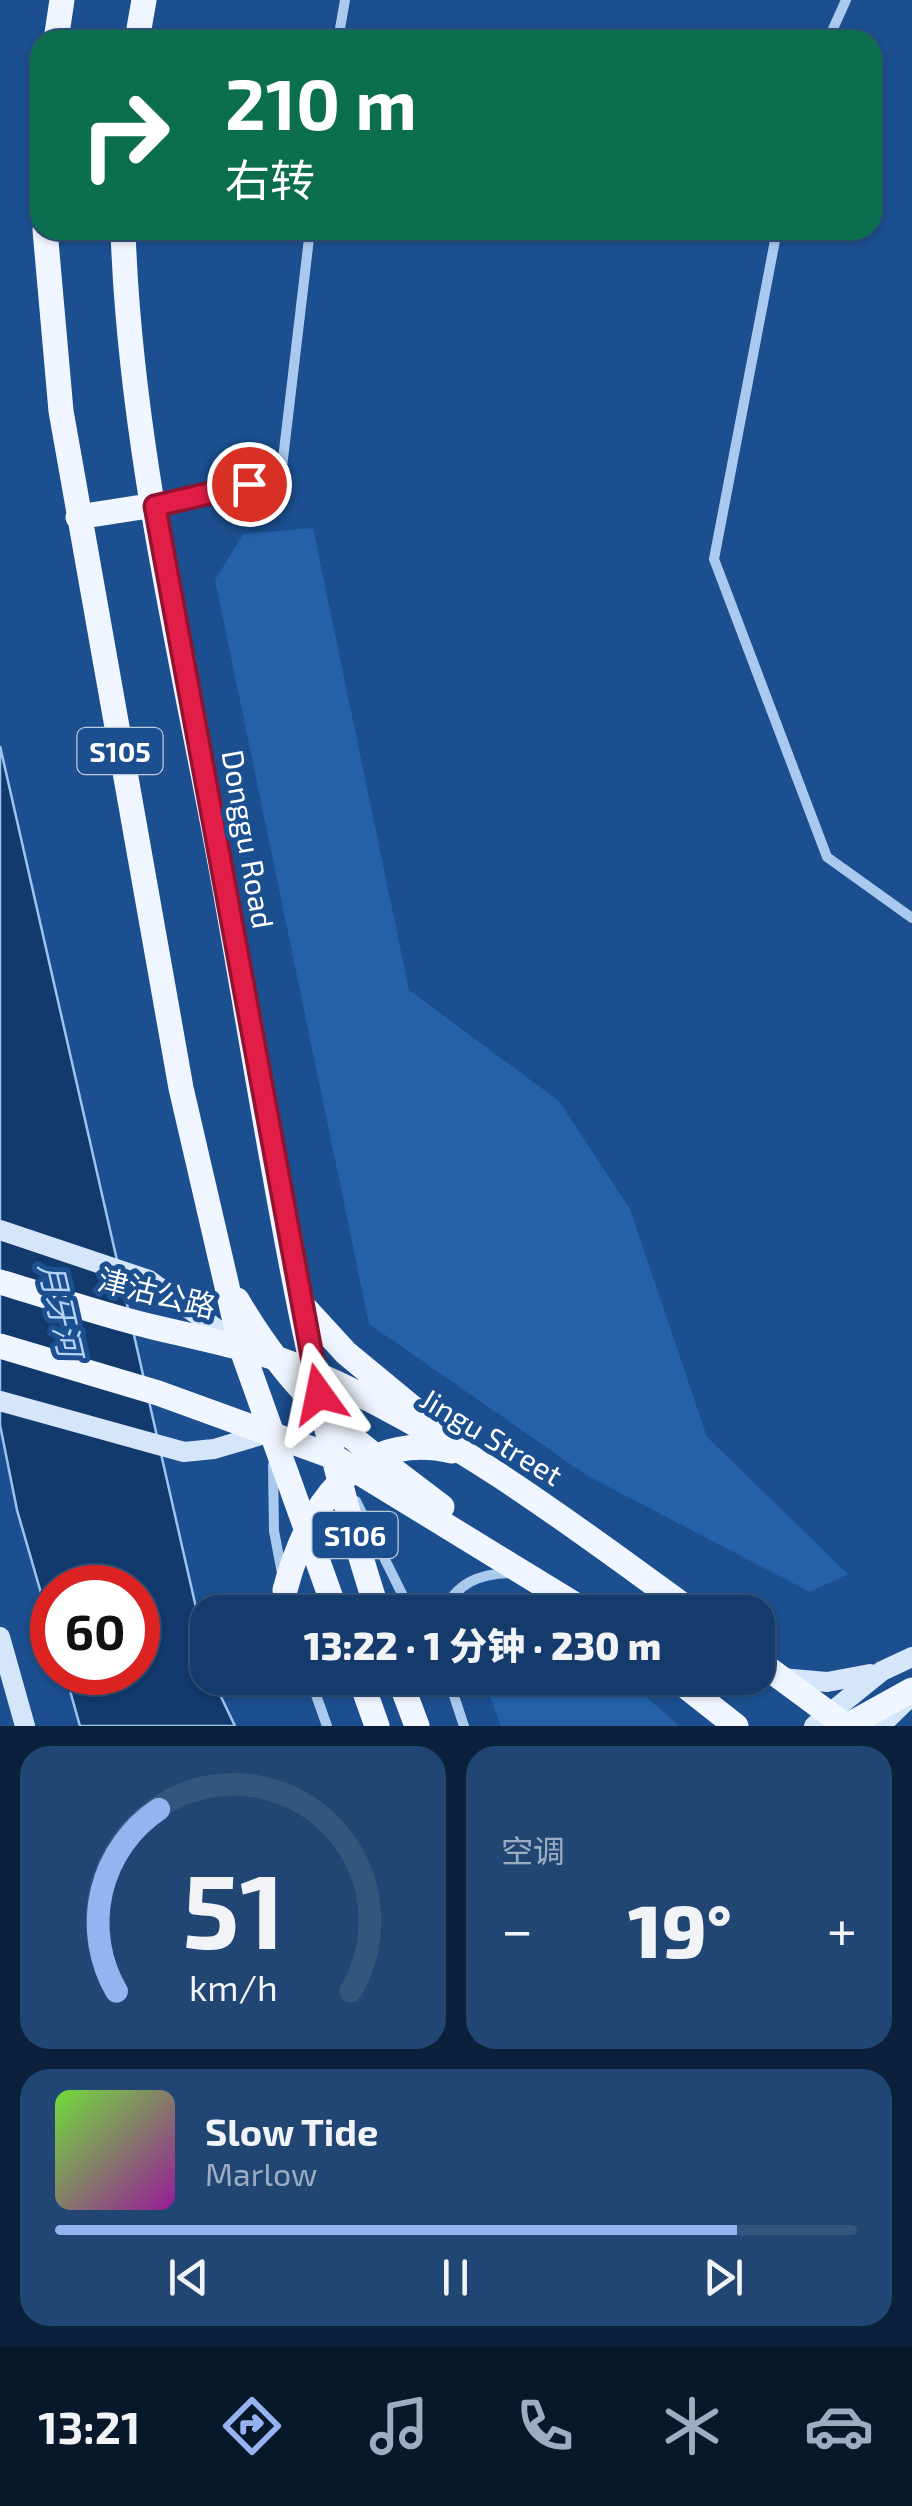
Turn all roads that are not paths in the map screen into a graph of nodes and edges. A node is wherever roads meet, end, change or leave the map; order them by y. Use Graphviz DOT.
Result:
graph roads {
  1 [pos="62,0"];
  2 [pos="144,0"];
  3 [pos="345,0"];
  4 [pos="846,0"];
  5 [pos="58,30"];
  6 [pos="138,30"];
  7 [pos="340,30"];
  8 [pos="832,30"];
  9 [pos="47,240"];
  10 [pos="124,240"];
  11 [pos="309,240"];
  12 [pos="775,240"];
  13 [pos="155,506"];
  14 [pos="78,517"];
  15 [pos="912,918"];
  16 [pos="0,1230"];
  17 [pos="220,1269"];
  18 [pos="0,1282"];
  19 [pos="300,1302"];
  20 [pos="0,1346"];
  21 [pos="241,1347"];
  22 [pos="271,1357"];
  23 [pos="314,1373"];
  24 [pos="0,1401"];
  25 [pos="324,1415"];
  26 [pos="273,1432"];
  27 [pos="466,1454"];
  28 [pos="350,1468"];
  29 [pos="307,1526"];
  30 [pos="528,1573"];
  31 [pos="287,1595"];
  32 [pos="290,1595"];
  33 [pos="330,1595"];
  34 [pos="375,1595"];
  35 [pos="404,1595"];
  36 [pos="452,1595"];
  37 [pos="561,1595"];
  38 [pos="669,1595"];
  39 [pos="0,1637"];
  40 [pos="912,1657"];
  41 [pos="882,1671"];
  42 [pos="775,1674"];
  43 [pos="781,1678"];
  44 [pos="912,1693"];
  45 [pos="316,1695"];
  46 [pos="366,1695"];
  47 [pos="405,1695"];
  48 [pos="453,1695"];
  49 [pos="697,1695"];
  50 [pos="834,1723"];
  51 [pos="25,1726"];
  52 [pos="327,1726"];
  53 [pos="377,1726"];
  54 [pos="416,1726"];
  55 [pos="464,1726"];
  56 [pos="736,1726"];
  57 [pos="880,1726"];
  1 -- 5 [label="main road"];
  2 -- 6 [label="main road"];
  3 -- 7 [label="street"];
  4 -- 8 [label="street"];
  9 -- 14 [label="main road, S105"];
  10 -- 13 [label="main road, Donggu Road / S105"];
  11 -- 13 [label="street"];
  12 -- 15 [label="street"];
  13 -- 14 [label="main road"];
  13 -- 19 [label="main road, Donggu Road / S105"];
  14 -- 17 [label="main road, S105"];
  16 -- 21 [label="street"];
  17 -- 21 [label="main road, S105"];
  17 -- 22 [label="main road"];
  18 -- 21 [label="main road, 津沽公路"];
  19 -- 23 [label="main road, Donggu Road / S105"];
  19 -- 27 [label="main road"];
  20 -- 26 [label="main road"];
  21 -- 22 [label="main road, Jingu Street"];
  21 -- 26 [label="main road, S106"];
  22 -- 23 [label="main road, Jingu Street"];
  22 -- 25 [label="main road"];
  23 -- 25 [label="main road, Donggu Road / S105"];
  23 -- 27 [label="main road, Jingu Street"];
  24 -- 26 [label="street"];
  25 -- 28 [label="main road, Donggu Road / S105"];
  25 -- 28 [label="main road"];
  26 -- 28 [label="main road"];
  26 -- 29 [label="main road, S106"];
  26 -- 31 [label="street"];
  27 -- 28 [label="main road"];
  27 -- 38 [label="main road, Jingu Street"];
  28 -- 29 [label="main road"];
  28 -- 30 [label="main road"];
  28 -- 34 [label="main road, S106"];
  28 -- 35 [label="street"];
  29 -- 32 [label="main road"];
  29 -- 33 [label="main road, S106"];
  30 -- 36 [label="street"];
  30 -- 37 [label="main road"];
  39 -- 51 [label="street"];
  40 -- 41 [label="street"];
  41 -- 43 [label="street"];
  41 -- 50 [label="street"];
  42 -- 43 [label="main road"];
  43 -- 50 [label="main road"];
  44 -- 50 [label="main road"];
  44 -- 57 [label="street"];
  45 -- 52 [label="street"];
  46 -- 53 [label="main road"];
  47 -- 54 [label="main road"];
  48 -- 55 [label="street"];
  49 -- 56 [label="main road"];
}
